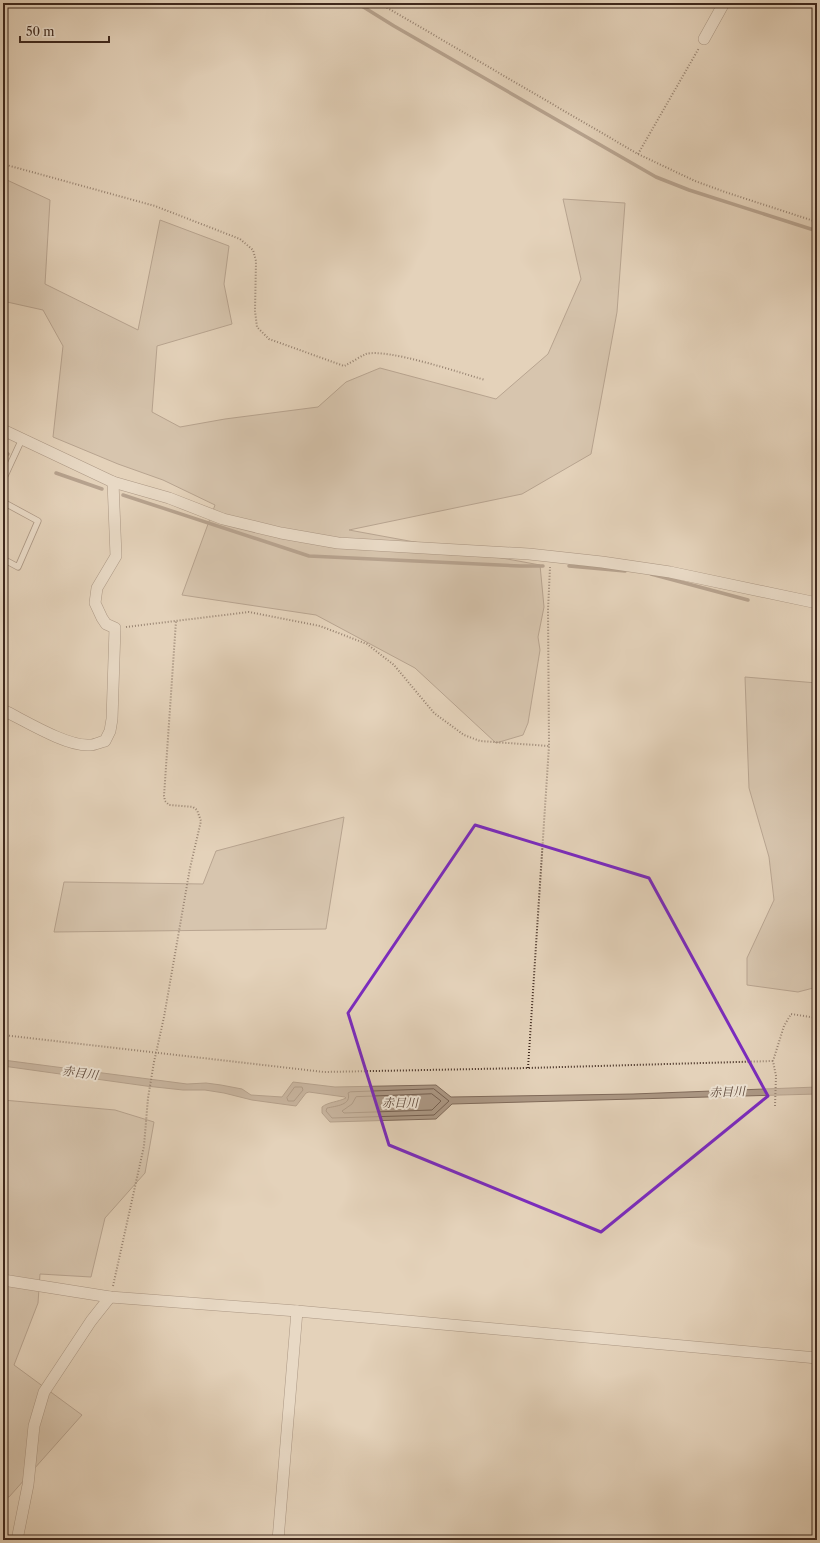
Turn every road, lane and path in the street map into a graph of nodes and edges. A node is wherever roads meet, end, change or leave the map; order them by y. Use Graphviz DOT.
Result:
graph roads {
  1 [pos="380,3"];
  2 [pos="724,3"];
  3 [pos="704,39"];
  4 [pos="638,154"];
  5 [pos="3,164"];
  6 [pos="817,222"];
  7 [pos="485,380"];
  8 [pos="3,430"];
  9 [pos="22,439"];
  10 [pos="3,480"];
  11 [pos="113,482"];
  12 [pos="3,502"];
  13 [pos="551,556"];
  14 [pos="3,559"];
  15 [pos="817,604"];
  16 [pos="176,621"];
  17 [pos="115,628"];
  18 [pos="3,710"];
  19 [pos="549,746"];
  20 [pos="817,1018"];
  21 [pos="3,1035"];
  22 [pos="156,1052"];
  23 [pos="773,1061"];
  24 [pos="528,1068"];
  25 [pos="775,1106"];
  26 [pos="3,1280"];
  27 [pos="110,1297"];
  28 [pos="297,1311"];
  29 [pos="817,1358"];
  30 [pos="17,1540"];
  31 [pos="278,1540"];
  1 -- 4 [label="path"];
  2 -- 3 [label="street"];
  3 -- 4 [label="path"];
  4 -- 6 [label="path"];
  5 -- 7 [label="path"];
  8 -- 9 [label="street"];
  9 -- 10 [label="lane"];
  9 -- 11 [label="street"];
  11 -- 13 [label="street"];
  11 -- 17 [label="street"];
  12 -- 14 [label="lane"];
  13 -- 15 [label="street"];
  13 -- 19 [label="path"];
  16 -- 17 [label="path"];
  16 -- 19 [label="path"];
  16 -- 22 [label="path"];
  17 -- 18 [label="street"];
  19 -- 24 [label="path"];
  20 -- 23 [label="path"];
  21 -- 22 [label="path"];
  22 -- 24 [label="path"];
  22 -- 27 [label="path"];
  23 -- 24 [label="path"];
  23 -- 25 [label="path"];
  26 -- 27 [label="street"];
  27 -- 28 [label="street"];
  27 -- 30 [label="street"];
  28 -- 29 [label="street"];
  28 -- 31 [label="street"];
}
